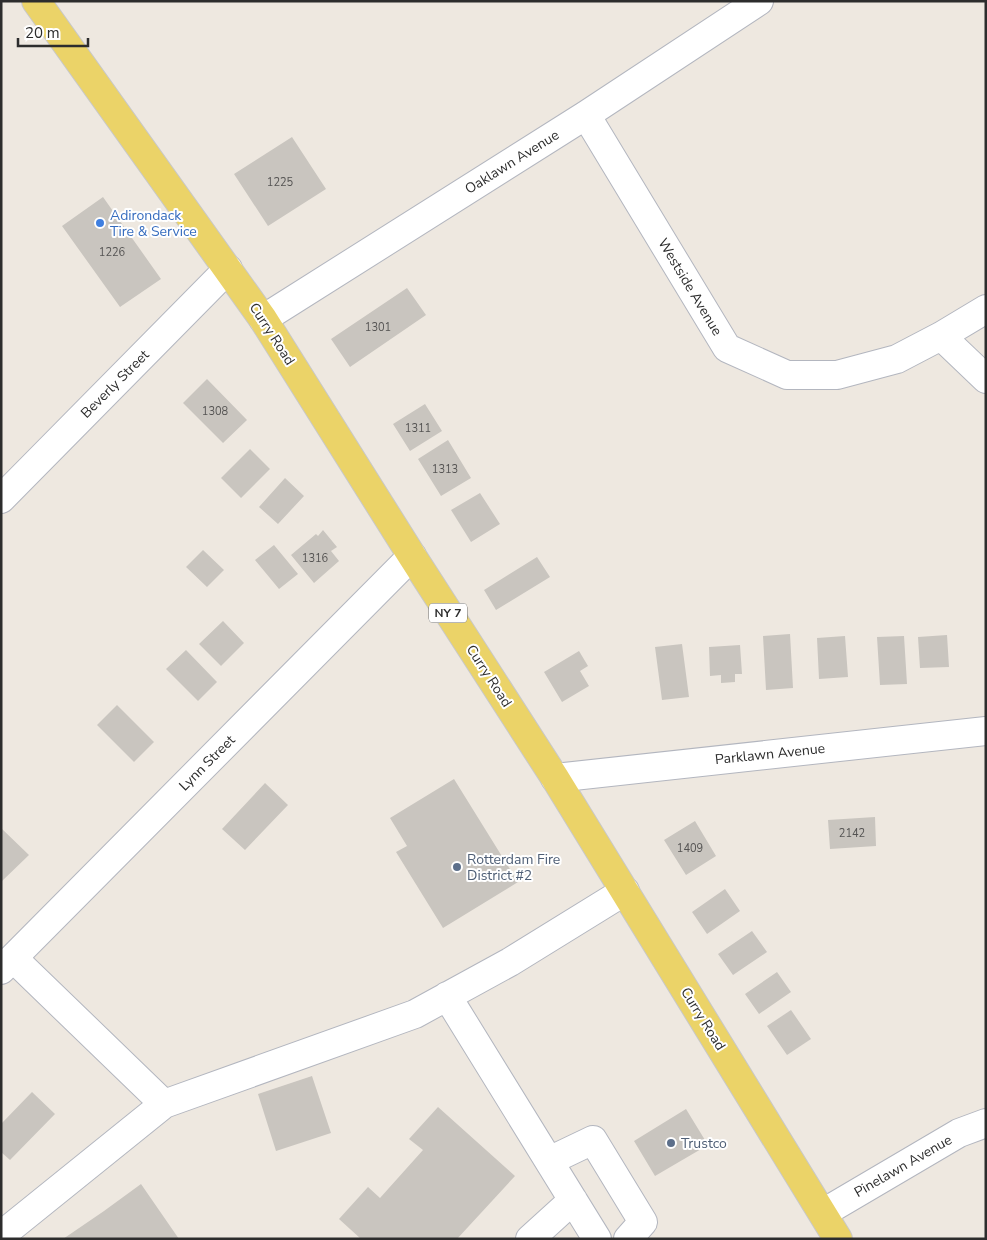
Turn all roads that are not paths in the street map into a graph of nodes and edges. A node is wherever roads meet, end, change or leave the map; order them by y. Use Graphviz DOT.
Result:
graph roads {
  1 [pos="36,1"];
  2 [pos="759,1"];
  3 [pos="726,10"];
  4 [pos="586,115"];
  5 [pos="228,269"];
  6 [pos="986,309"];
  7 [pos="263,319"];
  8 [pos="941,336"];
  9 [pos="986,379"];
  10 [pos="1,499"];
  11 [pos="412,556"];
  12 [pos="986,731"];
  13 [pos="555,778"];
  14 [pos="624,891"];
  15 [pos="7,964"];
  16 [pos="447,996"];
  17 [pos="164,1104"];
  18 [pos="986,1123"];
  19 [pos="549,1161"];
  20 [pos="573,1200"];
  21 [pos="822,1213"];
  22 [pos="1,1237"];
  23 [pos="530,1239"];
  24 [pos="597,1239"];
  25 [pos="628,1239"];
  26 [pos="838,1239"];
  1 -- 5 [label="main road, Curry Road / NY 7"];
  2 -- 3 [label="street, Oaklawn Avenue"];
  3 -- 4 [label="street, Oaklawn Avenue"];
  4 -- 7 [label="street, Oaklawn Avenue"];
  4 -- 8 [label="street, Westside Avenue"];
  5 -- 7 [label="main road, Curry Road / NY 7"];
  5 -- 10 [label="street, Beverly Street"];
  6 -- 8 [label="street, Westside Avenue"];
  7 -- 11 [label="main road, Curry Road / NY 7"];
  8 -- 9 [label="street"];
  11 -- 13 [label="main road, Curry Road / NY 7"];
  11 -- 15 [label="street, Lynn Street"];
  12 -- 13 [label="street, Parklawn Avenue"];
  13 -- 14 [label="main road, Curry Road / NY 7"];
  14 -- 16 [label="street"];
  14 -- 21 [label="main road, Curry Road / NY 7"];
  15 -- 17 [label="street"];
  16 -- 17 [label="street"];
  16 -- 19 [label="street"];
  17 -- 22 [label="street"];
  18 -- 21 [label="street, Pinelawn Avenue"];
  19 -- 20 [label="street"];
  19 -- 25 [label="street"];
  20 -- 23 [label="street"];
  20 -- 24 [label="street"];
  21 -- 26 [label="main road, Curry Road / NY 7"];
}
